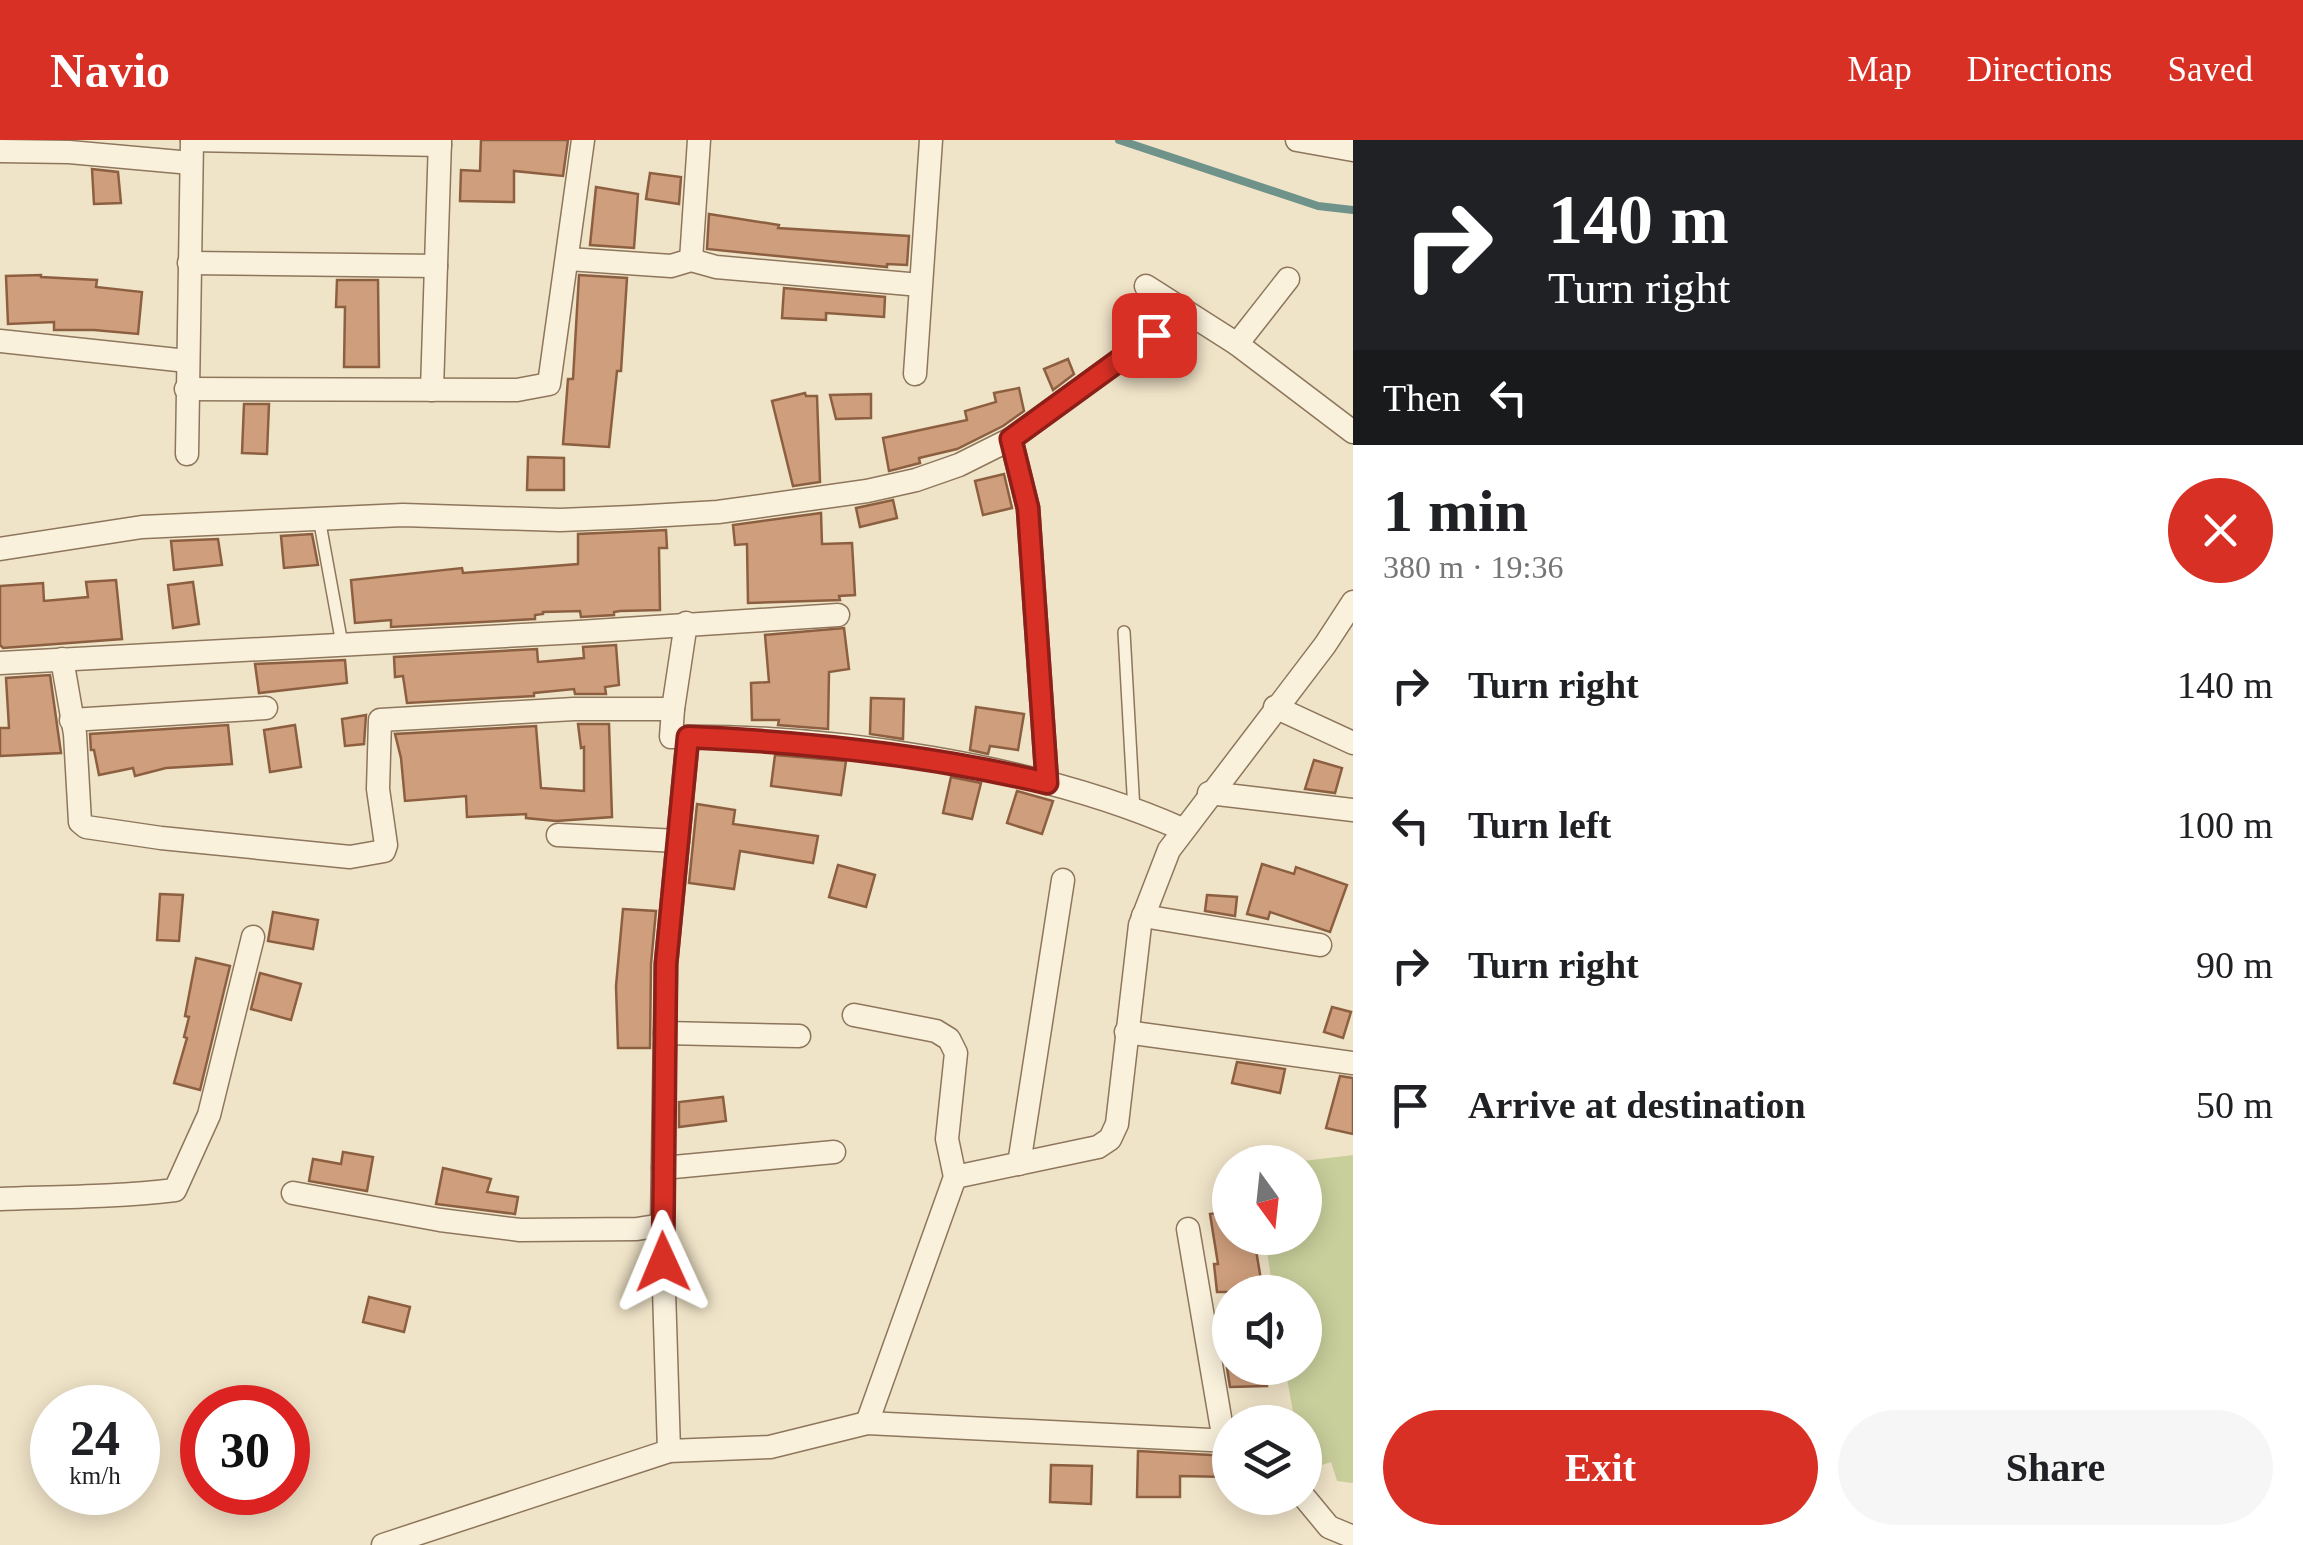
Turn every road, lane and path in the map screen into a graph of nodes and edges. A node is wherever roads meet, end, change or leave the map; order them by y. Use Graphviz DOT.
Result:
graph roads {
  1 [pos="583,140"];
  2 [pos="699,140"];
  3 [pos="931,140"];
  4 [pos="1297,140"];
  5 [pos="440,142"];
  6 [pos="192,148"];
  7 [pos="1353,150"];
  8 [pos="0,151"];
  9 [pos="568,260"];
  10 [pos="691,260"];
  11 [pos="189,263"];
  12 [pos="436,266"];
  13 [pos="1288,279"];
  14 [pos="920,285"];
  15 [pos="1146,286"];
  16 [pos="1154,335"];
  17 [pos="0,340"];
  18 [pos="1237,344"];
  19 [pos="187,361"];
  20 [pos="915,374"];
  21 [pos="186,389"];
  22 [pos="432,390"];
  23 [pos="1353,432"];
  24 [pos="1011,439"];
  25 [pos="186,454"];
  26 [pos="319,518"];
  27 [pos="0,548"];
  28 [pos="1353,602"];
  29 [pos="838,615"];
  30 [pos="686,624"];
  31 [pos="1124,632"];
  32 [pos="342,644"];
  33 [pos="62,659"];
  34 [pos="0,663"];
  35 [pos="1275,707"];
  36 [pos="266,708"];
  37 [pos="673,708"];
  38 [pos="70,720"];
  39 [pos="688,737"];
  40 [pos="1353,743"];
  41 [pos="1047,783"];
  42 [pos="1209,793"];
  43 [pos="1353,810"];
  44 [pos="1134,811"];
  45 [pos="1182,829"];
  46 [pos="558,835"];
  47 [pos="678,840"];
  48 [pos="1064,880"];
  49 [pos="1144,916"];
  50 [pos="253,938"];
  51 [pos="1320,945"];
  52 [pos="854,1016"];
  53 [pos="1126,1032"];
  54 [pos="665,1033"];
  55 [pos="799,1036"];
  56 [pos="1353,1063"];
  57 [pos="834,1152"];
  58 [pos="1020,1164"];
  59 [pos="663,1168"];
  60 [pos="956,1177"];
  61 [pos="293,1193"];
  62 [pos="0,1199"];
  63 [pos="662,1224"];
  64 [pos="1188,1229"];
  65 [pos="1220,1405"];
  66 [pos="867,1423"];
  67 [pos="1212,1440"];
  68 [pos="669,1451"];
  69 [pos="1319,1515"];
  70 [pos="1353,1537"];
  71 [pos="384,1545"];
  1 -- 9 [label="street"];
  2 -- 10 [label="street"];
  3 -- 14 [label="street"];
  4 -- 7 [label="street"];
  5 -- 6 [label="street"];
  5 -- 12 [label="street"];
  6 -- 8 [label="street"];
  6 -- 11 [label="street"];
  9 -- 10 [label="street"];
  9 -- 22 [label="street"];
  10 -- 14 [label="street"];
  11 -- 12 [label="street"];
  11 -- 19 [label="street"];
  12 -- 22 [label="street"];
  13 -- 18 [label="street"];
  14 -- 20 [label="street"];
  15 -- 18 [label="street"];
  16 -- 24 [label="street"];
  17 -- 19 [label="street"];
  18 -- 23 [label="street"];
  19 -- 21 [label="street"];
  21 -- 22 [label="street"];
  21 -- 25 [label="street"];
  24 -- 26 [label="street"];
  24 -- 41 [label="street"];
  26 -- 27 [label="street"];
  26 -- 32 [label="lane"];
  28 -- 35 [label="street"];
  29 -- 30 [label="street"];
  30 -- 32 [label="street"];
  30 -- 37 [label="street"];
  31 -- 44 [label="lane"];
  32 -- 33 [label="street"];
  33 -- 34 [label="street"];
  33 -- 38 [label="street"];
  35 -- 40 [label="street"];
  35 -- 42 [label="street"];
  36 -- 38 [label="street"];
  37 -- 38 [label="street"];
  37 -- 39 [label="street"];
  39 -- 41 [label="street"];
  39 -- 47 [label="street"];
  41 -- 44 [label="street"];
  42 -- 43 [label="street"];
  42 -- 45 [label="street"];
  44 -- 45 [label="street"];
  45 -- 49 [label="street"];
  46 -- 47 [label="street"];
  47 -- 54 [label="street"];
  48 -- 58 [label="street"];
  49 -- 51 [label="street"];
  49 -- 53 [label="street"];
  50 -- 62 [label="street"];
  52 -- 60 [label="street"];
  53 -- 56 [label="street"];
  53 -- 58 [label="street"];
  54 -- 55 [label="street"];
  54 -- 59 [label="street"];
  57 -- 59 [label="street"];
  58 -- 60 [label="street"];
  59 -- 63 [label="street"];
  60 -- 66 [label="street"];
  61 -- 63 [label="street"];
  63 -- 68 [label="street"];
  64 -- 65 [label="street"];
  66 -- 67 [label="street"];
  66 -- 68 [label="street"];
  68 -- 71 [label="street"];
  69 -- 70 [label="street"];
}
